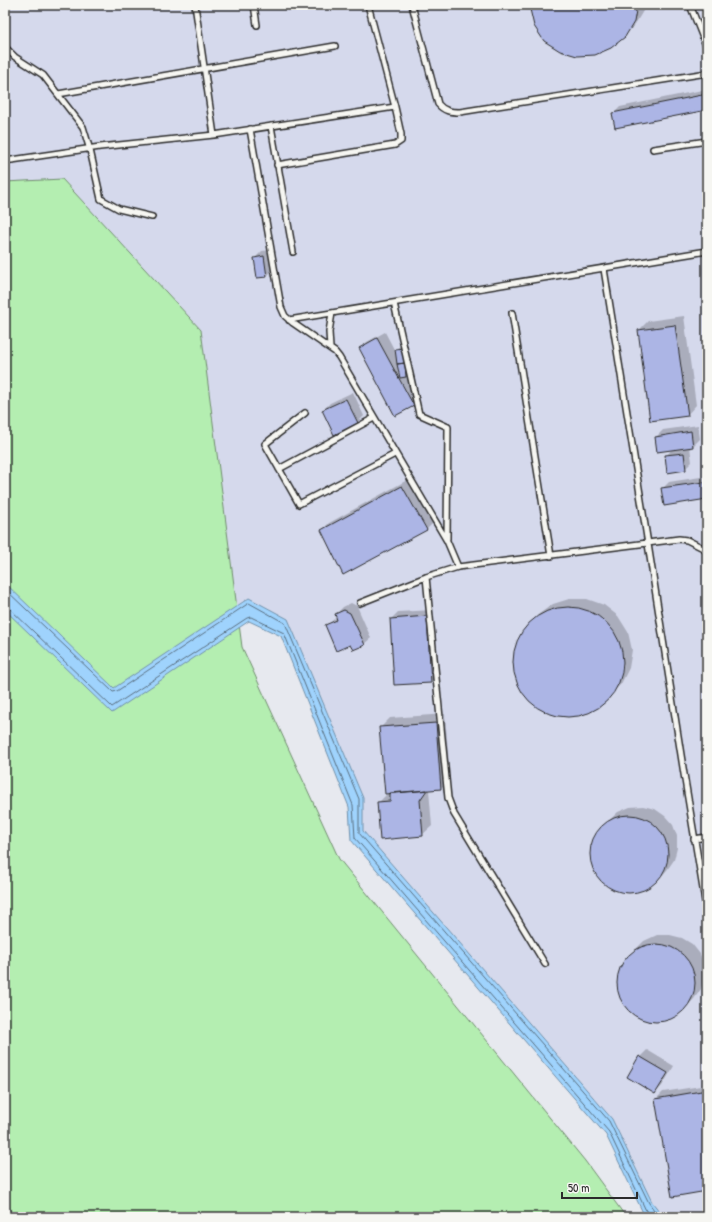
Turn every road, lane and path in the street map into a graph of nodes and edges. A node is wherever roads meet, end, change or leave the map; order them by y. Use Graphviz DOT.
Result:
graph roads {
  1 [pos="195,5"];
  2 [pos="254,5"];
  3 [pos="368,5"];
  4 [pos="412,5"];
  5 [pos="690,5"];
  6 [pos="257,25"];
  7 [pos="335,46"];
  8 [pos="5,47"];
  9 [pos="707,48"];
  10 [pos="204,68"];
  11 [pos="707,73"];
  12 [pos="58,94"];
  13 [pos="395,107"];
  14 [pos="271,126"];
  15 [pos="250,129"];
  16 [pos="214,135"];
  17 [pos="707,140"];
  18 [pos="653,149"];
  19 [pos="90,150"];
  20 [pos="5,160"];
  21 [pos="276,165"];
  22 [pos="152,217"];
  23 [pos="707,250"];
  24 [pos="293,252"];
  25 [pos="604,268"];
  26 [pos="394,303"];
  27 [pos="332,313"];
  28 [pos="512,313"];
  29 [pos="289,320"];
  30 [pos="330,348"];
  31 [pos="305,413"];
  32 [pos="374,418"];
  33 [pos="395,454"];
  34 [pos="279,469"];
  35 [pos="447,541"];
  36 [pos="648,544"];
  37 [pos="707,550"];
  38 [pos="551,556"];
  39 [pos="458,567"];
  40 [pos="426,577"];
  41 [pos="360,603"];
  42 [pos="707,837"];
  43 [pos="694,839"];
  44 [pos="707,912"];
  45 [pos="545,964"];
  1 -- 10 [label="lane"];
  2 -- 6 [label="lane"];
  3 -- 13 [label="lane"];
  4 -- 11 [label="lane"];
  5 -- 9 [label="lane"];
  7 -- 10 [label="lane"];
  8 -- 12 [label="lane"];
  10 -- 12 [label="lane"];
  10 -- 16 [label="lane"];
  12 -- 19 [label="lane"];
  13 -- 14 [label="lane"];
  13 -- 21 [label="lane"];
  14 -- 15 [label="lane"];
  14 -- 21 [label="lane"];
  15 -- 16 [label="lane"];
  15 -- 29 [label="lane"];
  16 -- 19 [label="lane"];
  17 -- 18 [label="lane"];
  19 -- 20 [label="lane"];
  19 -- 22 [label="lane"];
  21 -- 24 [label="lane"];
  23 -- 25 [label="lane"];
  25 -- 26 [label="lane"];
  25 -- 36 [label="lane"];
  26 -- 27 [label="lane"];
  26 -- 35 [label="lane"];
  27 -- 29 [label="lane"];
  27 -- 30 [label="lane"];
  28 -- 38 [label="lane"];
  29 -- 30 [label="lane"];
  30 -- 32 [label="lane"];
  31 -- 34 [label="lane"];
  32 -- 33 [label="lane"];
  32 -- 34 [label="lane"];
  33 -- 34 [label="lane"];
  33 -- 35 [label="lane"];
  35 -- 39 [label="lane"];
  36 -- 37 [label="lane"];
  36 -- 38 [label="lane"];
  36 -- 43 [label="lane"];
  38 -- 39 [label="lane"];
  39 -- 40 [label="lane"];
  40 -- 41 [label="lane"];
  40 -- 45 [label="lane"];
  42 -- 43 [label="lane"];
  43 -- 44 [label="lane"];
}
